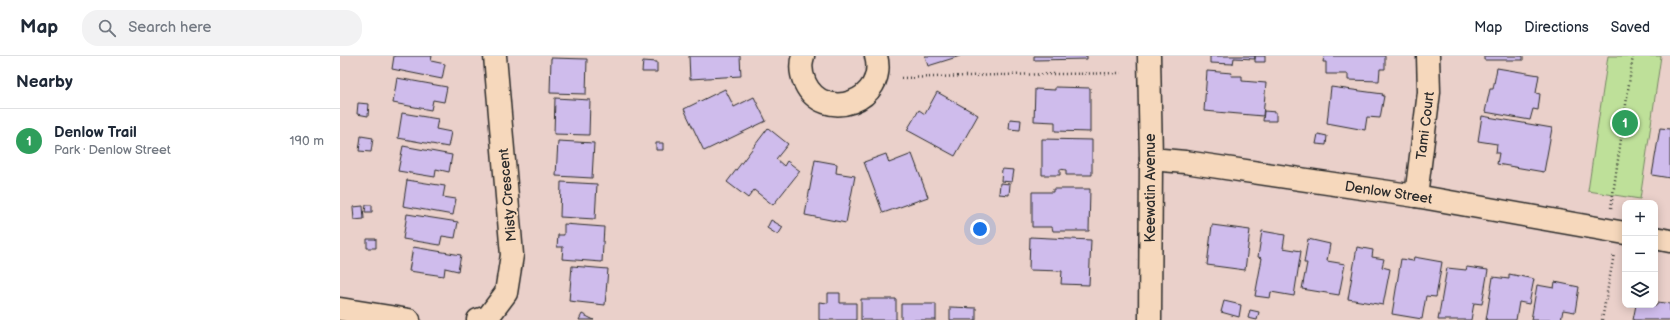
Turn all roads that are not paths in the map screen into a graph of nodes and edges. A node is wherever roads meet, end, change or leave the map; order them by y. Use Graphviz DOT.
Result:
graph roads {
  1 [pos="496,56"];
  2 [pos="803,56"];
  3 [pos="876,56"];
  4 [pos="1149,56"];
  5 [pos="1428,56"];
  6 [pos="1151,159"];
  7 [pos="1416,196"];
  8 [pos="1658,239"];
  9 [pos="1620,241"];
  10 [pos="1670,241"];
  11 [pos="340,309"];
  12 [pos="409,320"];
  13 [pos="478,320"];
  14 [pos="1150,320"];
  1 -- 13 [label="street, Misty Crescent"];
  2 -- 3 [label="street"];
  4 -- 6 [label="street, Keewatin Avenue"];
  5 -- 7 [label="street, Tami Court"];
  6 -- 7 [label="street, Denlow Street"];
  6 -- 14 [label="street, Keewatin Avenue"];
  7 -- 9 [label="street, Denlow Street"];
  8 -- 10 [label="street"];
  11 -- 12 [label="street"];
}
